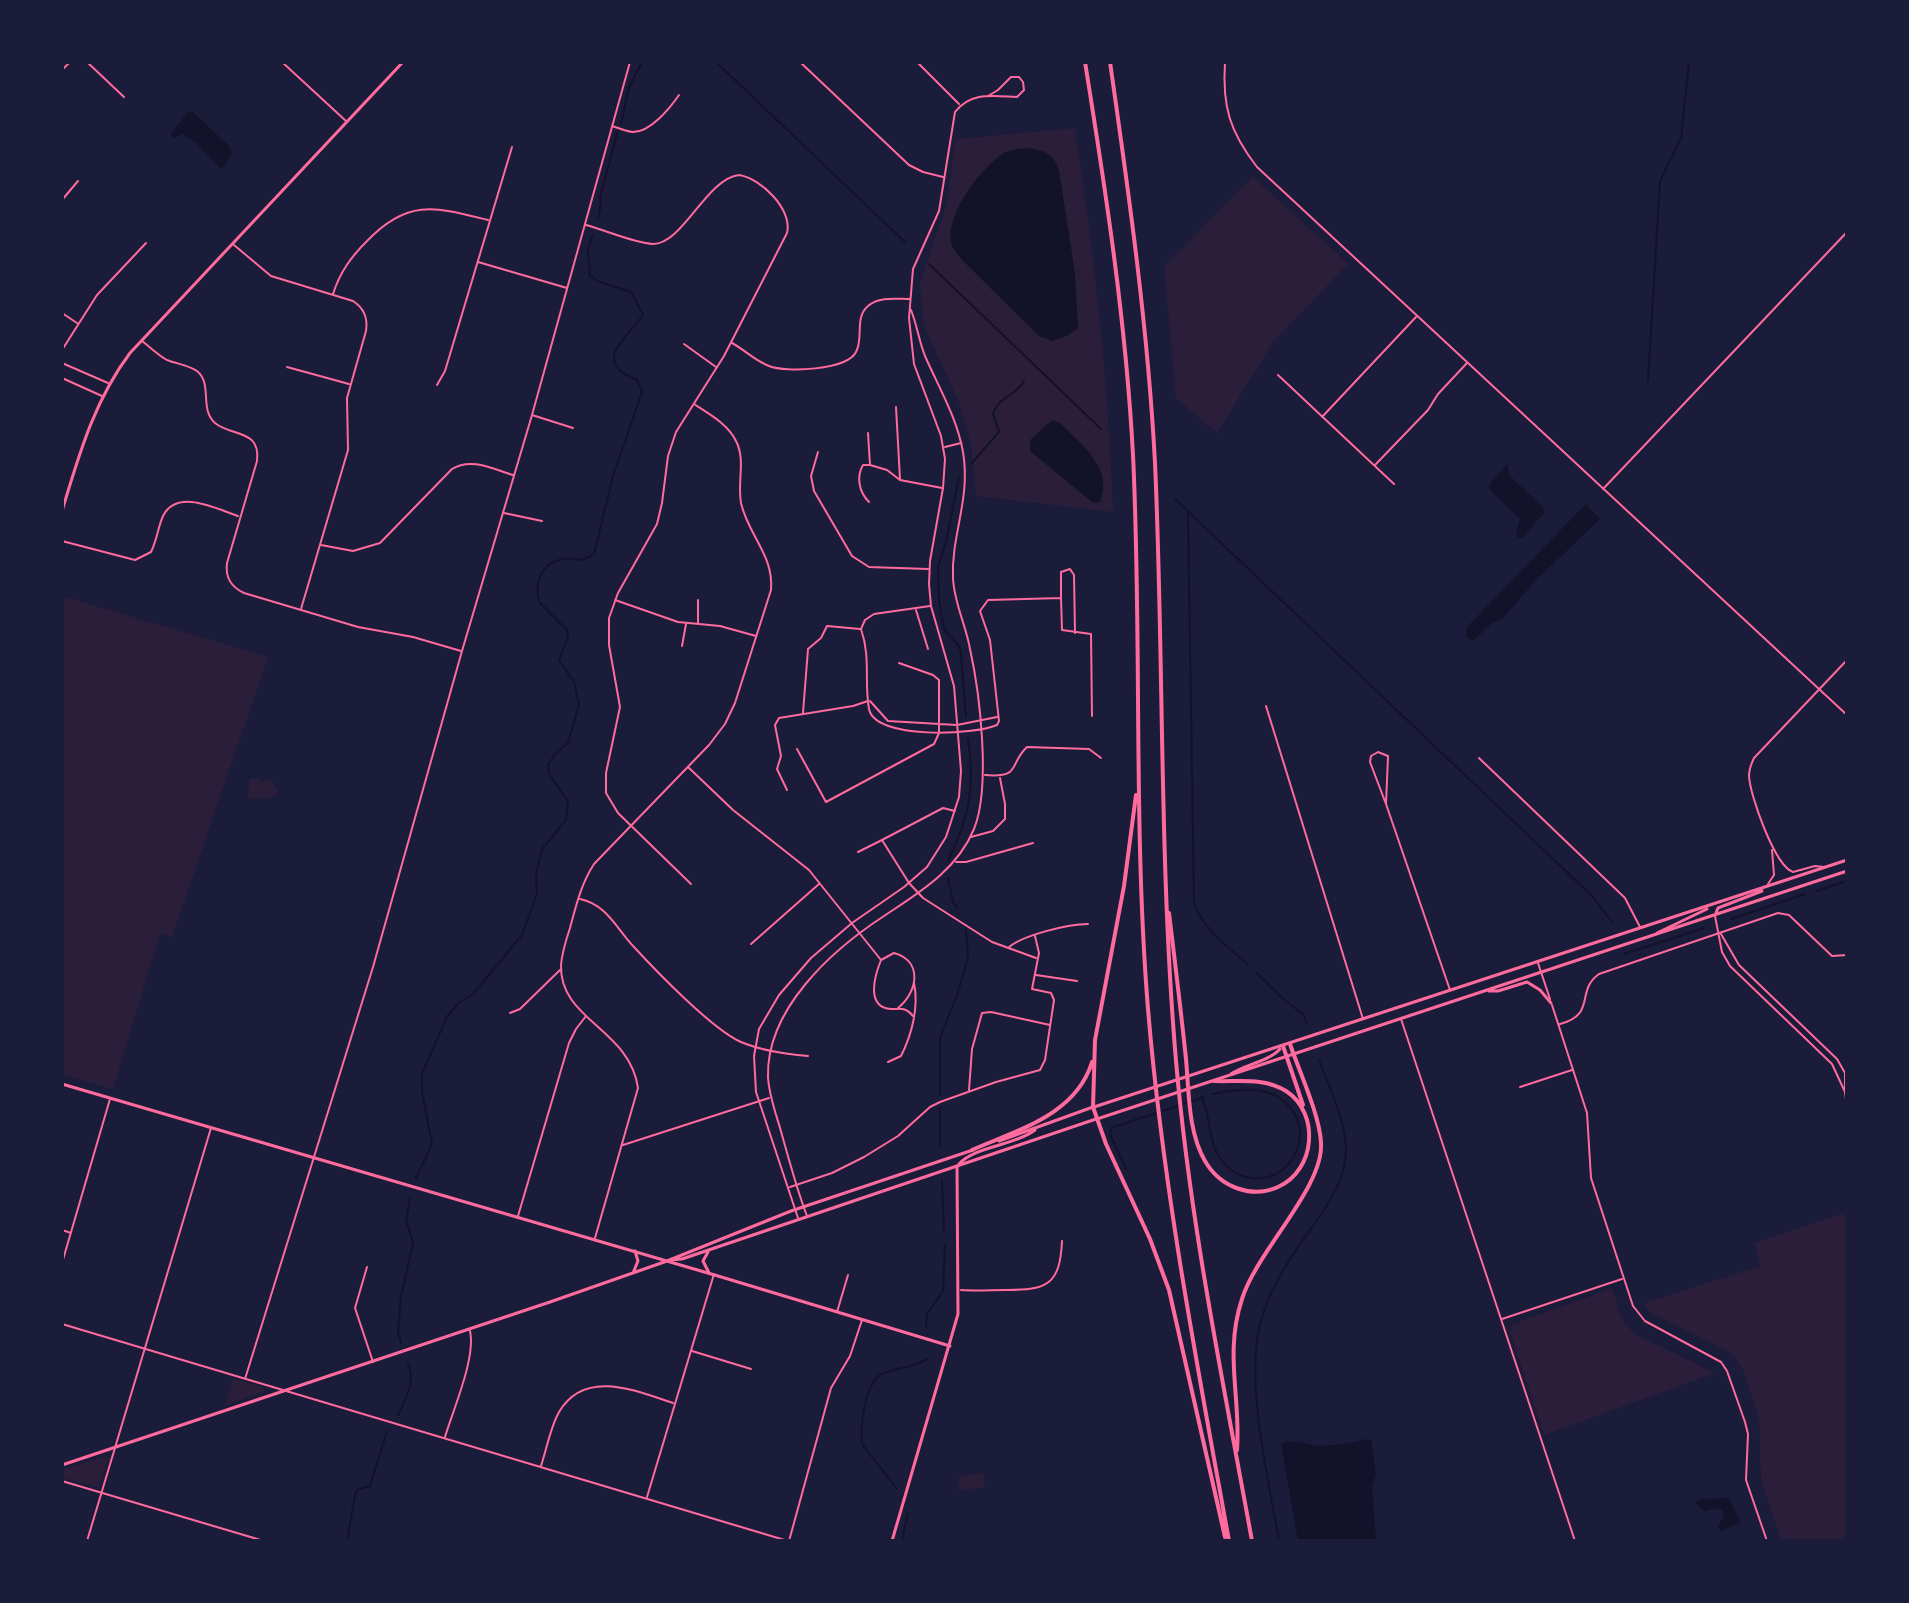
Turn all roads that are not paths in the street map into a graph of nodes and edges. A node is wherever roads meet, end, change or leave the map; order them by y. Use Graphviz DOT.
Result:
graph roads {
  1 [pos="70,62"];
  2 [pos="87,62"];
  3 [pos="282,62"];
  4 [pos="403,62"];
  5 [pos="630,62"];
  6 [pos="800,62"];
  7 [pos="917,62"];
  8 [pos="1085,62"];
  9 [pos="1111,62"];
  10 [pos="1225,62"];
  11 [pos="62,70"];
  12 [pos="679,95"];
  13 [pos="988,96"];
  14 [pos="124,97"];
  15 [pos="960,105"];
  16 [pos="347,122"];
  17 [pos="611,126"];
  18 [pos="512,147"];
  19 [pos="944,177"];
  20 [pos="78,181"];
  21 [pos="62,200"];
  22 [pos="490,221"];
  23 [pos="585,225"];
  24 [pos="1847,232"];
  25 [pos="146,243"];
  26 [pos="232,243"];
  27 [pos="478,262"];
  28 [pos="568,289"];
  29 [pos="332,295"];
  30 [pos="910,299"];
  31 [pos="911,309"];
  32 [pos="62,313"];
  33 [pos="1417,316"];
  34 [pos="78,323"];
  35 [pos="141,340"];
  36 [pos="731,342"];
  37 [pos="684,344"];
  38 [pos="62,350"];
  39 [pos="62,363"];
  40 [pos="1467,363"];
  41 [pos="287,367"];
  42 [pos="717,368"];
  43 [pos="1278,375"];
  44 [pos="62,378"];
  45 [pos="109,383"];
  46 [pos="350,385"];
  47 [pos="437,385"];
  48 [pos="102,396"];
  49 [pos="693,403"];
  50 [pos="896,407"];
  51 [pos="532,415"];
  52 [pos="1322,417"];
  53 [pos="573,428"];
  54 [pos="868,433"];
  55 [pos="961,443"];
  56 [pos="944,448"];
  57 [pos="818,452"];
  58 [pos="870,465"];
  59 [pos="1374,466"];
  60 [pos="514,475"];
  61 [pos="900,480"];
  62 [pos="1394,484"];
  63 [pos="943,488"];
  64 [pos="1603,489"];
  65 [pos="869,502"];
  66 [pos="62,511"];
  67 [pos="502,513"];
  68 [pos="240,516"];
  69 [pos="542,521"];
  70 [pos="62,541"];
  71 [pos="320,544"];
  72 [pos="929,569"];
  73 [pos="1061,598"];
  74 [pos="614,600"];
  75 [pos="698,600"];
  76 [pos="931,606"];
  77 [pos="915,609"];
  78 [pos="300,610"];
  79 [pos="686,624"];
  80 [pos="698,624"];
  81 [pos="861,629"];
  82 [pos="1075,633"];
  83 [pos="757,636"];
  84 [pos="682,646"];
  85 [pos="928,649"];
  86 [pos="462,651"];
  87 [pos="1847,660"];
  88 [pos="899,663"];
  89 [pos="1820,689"];
  90 [pos="870,700"];
  91 [pos="1266,706"];
  92 [pos="803,713"];
  93 [pos="1847,715"];
  94 [pos="998,716"];
  95 [pos="1092,716"];
  96 [pos="979,721"];
  97 [pos="938,724"];
  98 [pos="957,725"];
  99 [pos="980,730"];
  100 [pos="958,731"];
  101 [pos="939,733"];
  102 [pos="797,749"];
  103 [pos="1101,758"];
  104 [pos="1479,758"];
  105 [pos="687,766"];
  106 [pos="984,775"];
  107 [pos="999,776"];
  108 [pos="1138,780"];
  109 [pos="787,790"];
  110 [pos="1386,804"];
  111 [pos="956,811"];
  112 [pos="630,826"];
  113 [pos="970,837"];
  114 [pos="882,840"];
  115 [pos="1033,843"];
  116 [pos="1772,848"];
  117 [pos="858,852"];
  118 [pos="1847,860"];
  119 [pos="955,861"];
  120 [pos="1826,868"];
  121 [pos="1847,871"];
  122 [pos="821,883"];
  123 [pos="909,883"];
  124 [pos="691,884"];
  125 [pos="1768,886"];
  126 [pos="1165,887"];
  127 [pos="1761,889"];
  128 [pos="918,893"];
  129 [pos="579,898"];
  130 [pos="1711,905"];
  131 [pos="1714,915"];
  132 [pos="852,923"];
  133 [pos="1088,924"];
  134 [pos="1641,928"];
  135 [pos="1720,933"];
  136 [pos="859,934"];
  137 [pos="1653,935"];
  138 [pos="1035,936"];
  139 [pos="751,944"];
  140 [pos="1008,949"];
  141 [pos="1847,955"];
  142 [pos="1038,958"];
  143 [pos="881,960"];
  144 [pos="1538,962"];
  145 [pos="561,970"];
  146 [pos="1541,972"];
  147 [pos="1035,975"];
  148 [pos="1077,981"];
  149 [pos="914,983"];
  150 [pos="1485,990"];
  151 [pos="1450,991"];
  152 [pos="1551,1003"];
  153 [pos="898,1008"];
  154 [pos="510,1013"];
  155 [pos="586,1016"];
  156 [pos="914,1017"];
  157 [pos="1401,1019"];
  158 [pos="1364,1020"];
  159 [pos="1050,1025"];
  160 [pos="1559,1025"];
  161 [pos="1290,1044"];
  162 [pos="1283,1046"];
  163 [pos="755,1047"];
  164 [pos="770,1051"];
  165 [pos="1294,1055"];
  166 [pos="808,1056"];
  167 [pos="1094,1056"];
  168 [pos="1286,1057"];
  169 [pos="888,1062"];
  170 [pos="1573,1070"];
  171 [pos="1227,1077"];
  172 [pos="1214,1081"];
  173 [pos="62,1084"];
  174 [pos="1520,1087"];
  175 [pos="969,1091"];
  176 [pos="1846,1091"];
  177 [pos="111,1098"];
  178 [pos="771,1098"];
  179 [pos="759,1101"];
  180 [pos="1093,1107"];
  181 [pos="1847,1107"];
  182 [pos="1304,1109"];
  183 [pos="1097,1119"];
  184 [pos="211,1127"];
  185 [pos="1038,1128"];
  186 [pos="622,1145"];
  187 [pos="972,1150"];
  188 [pos="315,1158"];
  189 [pos="957,1166"];
  190 [pos="796,1185"];
  191 [pos="789,1188"];
  192 [pos="804,1207"];
  193 [pos="795,1209"];
  194 [pos="807,1216"];
  195 [pos="518,1217"];
  196 [pos="798,1220"];
  197 [pos="62,1230"];
  198 [pos="71,1233"];
  199 [pos="594,1239"];
  200 [pos="1062,1241"];
  201 [pos="710,1250"];
  202 [pos="635,1251"];
  203 [pos="667,1261"];
  204 [pos="62,1263"];
  205 [pos="367,1267"];
  206 [pos="633,1273"];
  207 [pos="711,1274"];
  208 [pos="848,1275"];
  209 [pos="1624,1279"];
  210 [pos="959,1290"];
  211 [pos="837,1313"];
  212 [pos="1501,1319"];
  213 [pos="862,1320"];
  214 [pos="62,1324"];
  215 [pos="470,1330"];
  216 [pos="950,1346"];
  217 [pos="144,1348"];
  218 [pos="691,1351"];
  219 [pos="373,1363"];
  220 [pos="751,1369"];
  221 [pos="245,1379"];
  222 [pos="287,1392"];
  223 [pos="675,1403"];
  224 [pos="445,1438"];
  225 [pos="114,1448"];
  226 [pos="1237,1457"];
  227 [pos="62,1465"];
  228 [pos="541,1467"];
  229 [pos="62,1481"];
  230 [pos="102,1492"];
  231 [pos="647,1499"];
  232 [pos="87,1541"];
  233 [pos="264,1541"];
  234 [pos="789,1541"];
  235 [pos="892,1541"];
  236 [pos="1227,1541"];
  237 [pos="1252,1541"];
  238 [pos="1575,1541"];
  239 [pos="1767,1541"];
  1 -- 11 [label="street"];
  2 -- 14 [label="street"];
  3 -- 16 [label="street"];
  4 -- 16 [label="main road"];
  5 -- 17 [label="street"];
  6 -- 19 [label="street"];
  7 -- 15 [label="street"];
  8 -- 108 [label="highway"];
  9 -- 126 [label="highway"];
  10 -- 33 [label="street"];
  12 -- 17 [label="street"];
  13 -- 13 [label="street"];
  13 -- 15 [label="street"];
  15 -- 19 [label="street"];
  16 -- 26 [label="main road"];
  17 -- 23 [label="street"];
  18 -- 22 [label="street"];
  19 -- 30 [label="street"];
  20 -- 21 [label="street"];
  22 -- 27 [label="street"];
  22 -- 29 [label="street"];
  23 -- 28 [label="street"];
  23 -- 36 [label="street"];
  24 -- 64 [label="street"];
  25 -- 34 [label="street"];
  26 -- 29 [label="street"];
  26 -- 35 [label="main road"];
  27 -- 28 [label="street"];
  27 -- 47 [label="street"];
  28 -- 51 [label="street"];
  29 -- 46 [label="street"];
  30 -- 31 [label="street"];
  30 -- 36 [label="street"];
  31 -- 55 [label="street"];
  31 -- 56 [label="street"];
  32 -- 34 [label="street"];
  33 -- 40 [label="street"];
  33 -- 52 [label="street"];
  34 -- 38 [label="street"];
  35 -- 45 [label="main road"];
  35 -- 68 [label="street"];
  36 -- 42 [label="street"];
  37 -- 42 [label="street"];
  39 -- 45 [label="street"];
  40 -- 59 [label="street"];
  40 -- 64 [label="street"];
  41 -- 46 [label="street"];
  42 -- 49 [label="street"];
  43 -- 52 [label="street"];
  44 -- 48 [label="street"];
  45 -- 48 [label="main road"];
  46 -- 71 [label="street"];
  48 -- 66 [label="main road"];
  49 -- 74 [label="street"];
  49 -- 83 [label="street"];
  50 -- 61 [label="street"];
  51 -- 53 [label="street"];
  51 -- 60 [label="street"];
  52 -- 59 [label="street"];
  54 -- 58 [label="street"];
  55 -- 56 [label="street"];
  55 -- 96 [label="street"];
  56 -- 63 [label="street"];
  57 -- 72 [label="street"];
  58 -- 61 [label="street"];
  58 -- 65 [label="street"];
  59 -- 62 [label="street"];
  60 -- 67 [label="street"];
  60 -- 71 [label="street"];
  61 -- 63 [label="street"];
  63 -- 72 [label="street"];
  64 -- 89 [label="street"];
  67 -- 69 [label="street"];
  67 -- 86 [label="street"];
  68 -- 70 [label="street"];
  68 -- 78 [label="street"];
  71 -- 78 [label="street"];
  72 -- 76 [label="street"];
  73 -- 82 [label="street"];
  73 -- 82 [label="street"];
  73 -- 94 [label="street"];
  74 -- 79 [label="street"];
  74 -- 112 [label="street"];
  75 -- 80 [label="street"];
  76 -- 77 [label="street"];
  76 -- 98 [label="street"];
  77 -- 81 [label="street"];
  77 -- 85 [label="street"];
  78 -- 86 [label="street"];
  79 -- 80 [label="street"];
  79 -- 84 [label="street"];
  80 -- 83 [label="street"];
  81 -- 90 [label="street"];
  81 -- 92 [label="street"];
  82 -- 95 [label="street"];
  83 -- 105 [label="street"];
  86 -- 188 [label="street"];
  87 -- 89 [label="street"];
  88 -- 97 [label="street"];
  89 -- 93 [label="street"];
  89 -- 116 [label="street"];
  90 -- 92 [label="street"];
  90 -- 97 [label="street"];
  90 -- 101 [label="street"];
  91 -- 158 [label="street"];
  92 -- 109 [label="street"];
  94 -- 96 [label="street"];
  94 -- 99 [label="street"];
  96 -- 98 [label="street"];
  96 -- 99 [label="street"];
  97 -- 98 [label="street"];
  97 -- 101 [label="street"];
  98 -- 100 [label="street"];
  99 -- 100 [label="street"];
  99 -- 106 [label="street"];
  100 -- 101 [label="street"];
  100 -- 111 [label="street"];
  101 -- 102 [label="street"];
  103 -- 107 [label="street"];
  104 -- 134 [label="street"];
  105 -- 112 [label="street"];
  105 -- 122 [label="street"];
  106 -- 107 [label="street"];
  106 -- 113 [label="street"];
  107 -- 113 [label="street"];
  108 -- 167 [label="highway"];
  108 -- 236 [label="highway"];
  110 -- 110 [label="street"];
  110 -- 151 [label="street"];
  111 -- 114 [label="street"];
  111 -- 123 [label="street"];
  112 -- 124 [label="street"];
  112 -- 129 [label="street"];
  113 -- 119 [label="street"];
  114 -- 117 [label="street"];
  114 -- 123 [label="street"];
  115 -- 119 [label="street"];
  116 -- 120 [label="street"];
  116 -- 127 [label="street"];
  118 -- 120 [label="main road"];
  119 -- 128 [label="street"];
  120 -- 125 [label="main road"];
  121 -- 131 [label="main road"];
  122 -- 132 [label="street"];
  122 -- 139 [label="street"];
  123 -- 128 [label="street"];
  123 -- 132 [label="street"];
  125 -- 127 [label="main road"];
  125 -- 131 [label="main road"];
  126 -- 182 [label="highway"];
  126 -- 226 [label="highway"];
  127 -- 130 [label="main road"];
  128 -- 136 [label="street"];
  128 -- 140 [label="street"];
  129 -- 145 [label="street"];
  129 -- 163 [label="street"];
  130 -- 134 [label="main road"];
  130 -- 137 [label="main road"];
  131 -- 135 [label="street"];
  131 -- 137 [label="main road"];
  132 -- 136 [label="street"];
  132 -- 163 [label="street"];
  133 -- 138 [label="street"];
  134 -- 144 [label="main road"];
  135 -- 141 [label="street"];
  135 -- 160 [label="street"];
  135 -- 176 [label="street"];
  135 -- 176 [label="street"];
  136 -- 143 [label="street"];
  136 -- 164 [label="street"];
  137 -- 146 [label="main road"];
  138 -- 140 [label="street"];
  138 -- 142 [label="street"];
  140 -- 142 [label="street"];
  142 -- 147 [label="street"];
  143 -- 149 [label="street"];
  143 -- 153 [label="street"];
  144 -- 146 [label="street"];
  144 -- 151 [label="main road"];
  145 -- 154 [label="street"];
  145 -- 155 [label="street"];
  146 -- 150 [label="main road"];
  146 -- 152 [label="street"];
  147 -- 148 [label="street"];
  147 -- 159 [label="street"];
  149 -- 153 [label="street"];
  149 -- 156 [label="street"];
  150 -- 152 [label="main road"];
  150 -- 157 [label="main road"];
  151 -- 158 [label="main road"];
  152 -- 160 [label="street"];
  153 -- 156 [label="street"];
  155 -- 186 [label="street"];
  155 -- 195 [label="street"];
  156 -- 169 [label="street"];
  157 -- 165 [label="main road"];
  157 -- 212 [label="street"];
  158 -- 161 [label="main road"];
  159 -- 175 [label="street"];
  159 -- 175 [label="street"];
  160 -- 170 [label="street"];
  161 -- 162 [label="main road"];
  161 -- 165 [label="highway"];
  162 -- 168 [label="highway"];
  162 -- 171 [label="main road"];
  162 -- 180 [label="main road"];
  163 -- 164 [label="street"];
  163 -- 179 [label="street"];
  164 -- 166 [label="street"];
  164 -- 178 [label="street"];
  165 -- 168 [label="main road"];
  165 -- 226 [label="highway"];
  167 -- 180 [label="highway"];
  167 -- 187 [label="highway"];
  168 -- 171 [label="main road"];
  168 -- 182 [label="highway"];
  170 -- 174 [label="street"];
  170 -- 209 [label="street"];
  171 -- 172 [label="main road"];
  172 -- 182 [label="highway"];
  172 -- 183 [label="main road"];
  173 -- 177 [label="main road"];
  175 -- 190 [label="street"];
  176 -- 181 [label="street"];
  177 -- 184 [label="main road"];
  177 -- 198 [label="street"];
  178 -- 179 [label="street"];
  178 -- 190 [label="street"];
  179 -- 186 [label="street"];
  179 -- 191 [label="street"];
  180 -- 183 [label="highway"];
  180 -- 185 [label="main road"];
  183 -- 189 [label="main road"];
  183 -- 236 [label="highway"];
  184 -- 188 [label="main road"];
  184 -- 217 [label="street"];
  185 -- 187 [label="main road"];
  185 -- 189 [label="main road"];
  186 -- 199 [label="street"];
  187 -- 192 [label="main road"];
  188 -- 195 [label="main road"];
  188 -- 221 [label="street"];
  189 -- 194 [label="main road"];
  189 -- 210 [label="main road"];
  190 -- 191 [label="street"];
  190 -- 192 [label="street"];
  191 -- 193 [label="street"];
  192 -- 193 [label="main road"];
  192 -- 194 [label="street"];
  193 -- 196 [label="street"];
  193 -- 203 [label="main road"];
  194 -- 196 [label="main road"];
  195 -- 199 [label="main road"];
  196 -- 201 [label="main road"];
  197 -- 198 [label="street"];
  198 -- 204 [label="street"];
  199 -- 202 [label="main road"];
  200 -- 210 [label="street"];
  201 -- 203 [label="main road"];
  201 -- 207 [label="main road"];
  202 -- 203 [label="main road"];
  202 -- 206 [label="main road"];
  203 -- 206 [label="main road"];
  203 -- 207 [label="main road"];
  205 -- 219 [label="street"];
  206 -- 215 [label="main road"];
  207 -- 211 [label="main road"];
  207 -- 218 [label="street"];
  208 -- 211 [label="street"];
  209 -- 212 [label="street"];
  209 -- 239 [label="street"];
  210 -- 216 [label="main road"];
  211 -- 213 [label="main road"];
  212 -- 238 [label="street"];
  213 -- 216 [label="main road"];
  213 -- 234 [label="street"];
  214 -- 217 [label="street"];
  215 -- 219 [label="main road"];
  215 -- 224 [label="street"];
  216 -- 235 [label="main road"];
  217 -- 221 [label="street"];
  217 -- 225 [label="street"];
  218 -- 220 [label="street"];
  218 -- 223 [label="street"];
  219 -- 222 [label="main road"];
  221 -- 222 [label="street"];
  222 -- 224 [label="street"];
  222 -- 225 [label="main road"];
  223 -- 228 [label="street"];
  223 -- 231 [label="street"];
  224 -- 228 [label="street"];
  225 -- 227 [label="main road"];
  225 -- 230 [label="street"];
  226 -- 237 [label="highway"];
  228 -- 231 [label="street"];
  229 -- 230 [label="street"];
  230 -- 232 [label="street"];
  230 -- 233 [label="street"];
  231 -- 234 [label="street"];
}
